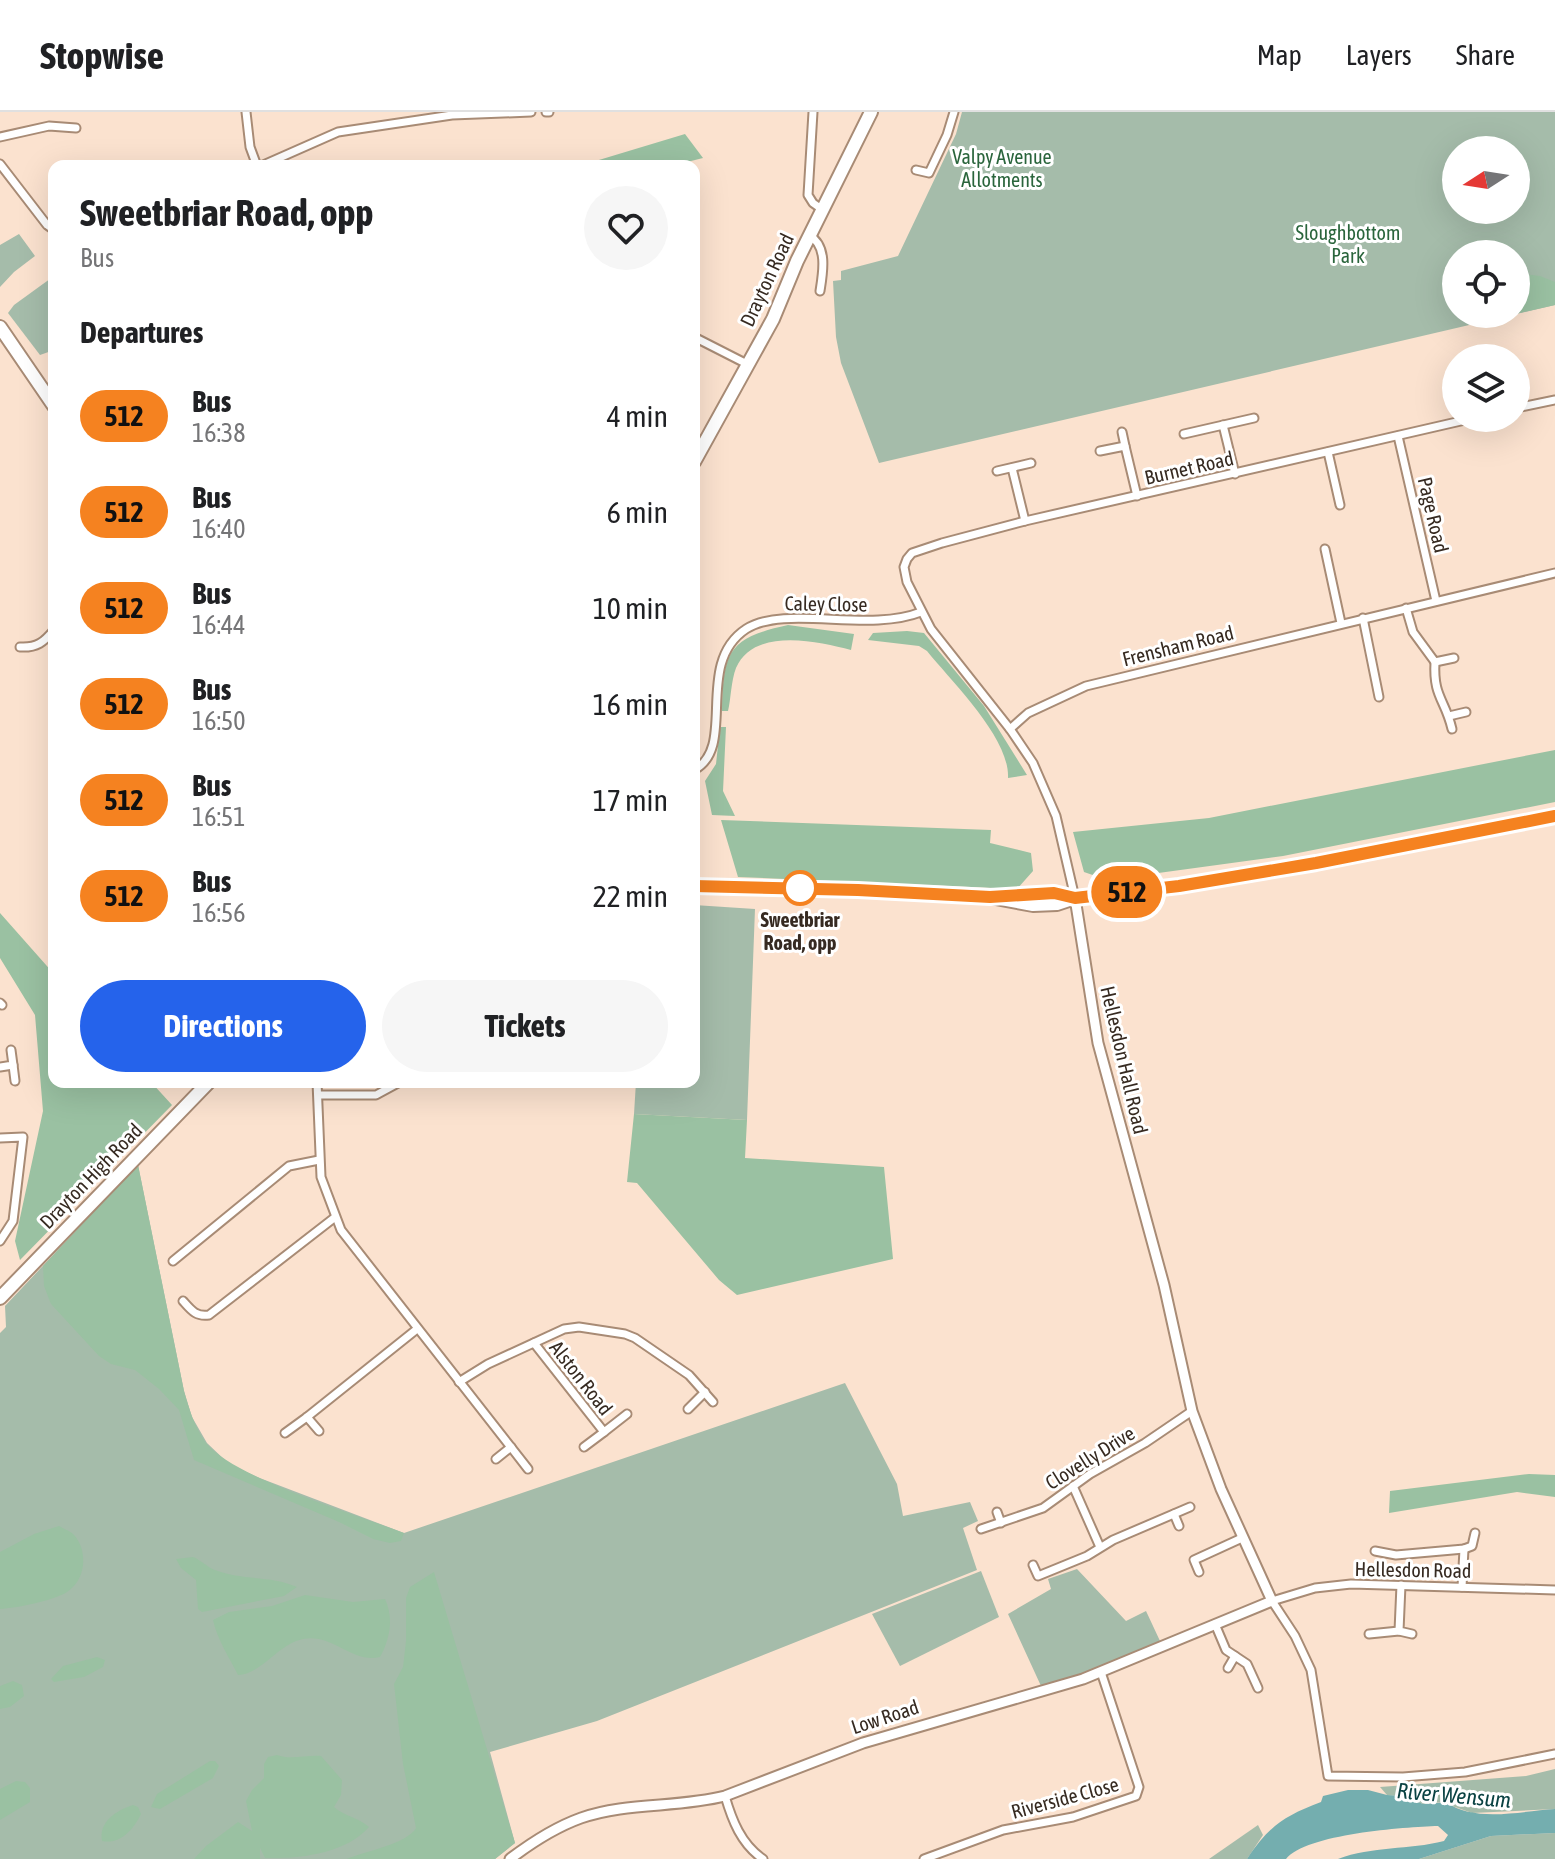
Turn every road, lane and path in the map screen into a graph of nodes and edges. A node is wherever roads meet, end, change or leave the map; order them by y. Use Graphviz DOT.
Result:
graph roads {
  1 [pos="246,112"];
  2 [pos="531,112"];
  3 [pos="813,112"];
  4 [pos="871,112"];
  5 [pos="954,112"];
  6 [pos="76,128"];
  7 [pos="0,137"];
  8 [pos="256,160"];
  9 [pos="273,160"];
  10 [pos="0,164"];
  11 [pos="916,170"];
  12 [pos="3,175"];
  13 [pos="823,210"];
  14 [pos="48,226"];
  15 [pos="809,235"];
  16 [pos="820,291"];
  17 [pos="1,333"];
  18 [pos="700,340"];
  19 [pos="749,365"];
  20 [pos="48,398"];
  21 [pos="1555,400"];
  22 [pos="1530,405"];
  23 [pos="1254,418"];
  24 [pos="1223,425"];
  25 [pos="1442,426"];
  26 [pos="1122,432"];
  27 [pos="1184,434"];
  28 [pos="1398,436"];
  29 [pos="1125,446"];
  30 [pos="700,451"];
  31 [pos="1100,451"];
  32 [pos="1328,452"];
  33 [pos="1031,463"];
  34 [pos="1012,468"];
  35 [pos="997,471"];
  36 [pos="1235,474"];
  37 [pos="1137,496"];
  38 [pos="1340,505"];
  39 [pos="1025,521"];
  40 [pos="1325,549"];
  41 [pos="912,553"];
  42 [pos="1555,573"];
  43 [pos="1436,601"];
  44 [pos="1406,608"];
  45 [pos="921,612"];
  46 [pos="1363,618"];
  47 [pos="1341,623"];
  48 [pos="48,637"];
  49 [pos="20,647"];
  50 [pos="1454,658"];
  51 [pos="1435,662"];
  52 [pos="1379,697"];
  53 [pos="1466,712"];
  54 [pos="1449,716"];
  55 [pos="1010,729"];
  56 [pos="1452,729"];
  57 [pos="700,766"];
  58 [pos="1555,816"];
  59 [pos="700,886"];
  60 [pos="1075,898"];
  61 [pos="11,1050"];
  62 [pos="13,1065"];
  63 [pos="0,1067"];
  64 [pos="15,1081"];
  65 [pos="203,1088"];
  66 [pos="318,1088"];
  67 [pos="389,1088"];
  68 [pos="319,1095"];
  69 [pos="0,1138"];
  70 [pos="319,1160"];
  71 [pos="334,1218"];
  72 [pos="2,1240"];
  73 [pos="11,1247"];
  74 [pos="173,1261"];
  75 [pos="1,1296"];
  76 [pos="183,1301"];
  77 [pos="417,1329"];
  78 [pos="534,1343"];
  79 [pos="459,1382"];
  80 [pos="705,1392"];
  81 [pos="713,1402"];
  82 [pos="688,1409"];
  83 [pos="1192,1411"];
  84 [pos="627,1414"];
  85 [pos="307,1417"];
  86 [pos="319,1431"];
  87 [pos="604,1432"];
  88 [pos="285,1433"];
  89 [pos="511,1447"];
  90 [pos="584,1447"];
  91 [pos="496,1459"];
  92 [pos="528,1469"];
  93 [pos="1073,1486"];
  94 [pos="1190,1507"];
  95 [pos="997,1512"];
  96 [pos="1174,1514"];
  97 [pos="1001,1523"];
  98 [pos="1179,1526"];
  99 [pos="981,1529"];
  100 [pos="1475,1533"];
  101 [pos="1242,1538"];
  102 [pos="1100,1547"];
  103 [pos="1468,1547"];
  104 [pos="1482,1549"];
  105 [pos="1375,1551"];
  106 [pos="1386,1553"];
  107 [pos="1386,1563"];
  108 [pos="1033,1565"];
  109 [pos="1199,1572"];
  110 [pos="1038,1576"];
  111 [pos="1042,1585"];
  112 [pos="1401,1585"];
  113 [pos="1462,1587"];
  114 [pos="1555,1590"];
  115 [pos="1272,1601"];
  116 [pos="1215,1624"];
  117 [pos="1399,1631"];
  118 [pos="1369,1634"];
  119 [pos="1412,1634"];
  120 [pos="1235,1656"];
  121 [pos="1228,1668"];
  122 [pos="1101,1672"];
  123 [pos="1258,1688"];
  124 [pos="1555,1754"];
  125 [pos="725,1796"];
  126 [pos="510,1859"];
  127 [pos="763,1859"];
  128 [pos="924,1859"];
  1 -- 8 [label="street"];
  2 -- 9 [label="street"];
  3 -- 13 [label="street"];
  4 -- 13 [label="main road, Drayton Road"];
  5 -- 11 [label="street"];
  6 -- 7 [label="street"];
  10 -- 12 [label="street"];
  12 -- 14 [label="street"];
  13 -- 15 [label="main road, Drayton Road"];
  15 -- 16 [label="street"];
  15 -- 19 [label="main road, Drayton Road"];
  17 -- 20 [label="main road"];
  18 -- 19 [label="street"];
  19 -- 30 [label="main road, Drayton Road"];
  21 -- 22 [label="street"];
  23 -- 24 [label="street"];
  24 -- 27 [label="street"];
  24 -- 36 [label="street"];
  25 -- 28 [label="street, Burnet Road"];
  26 -- 29 [label="street"];
  28 -- 32 [label="street, Burnet Road"];
  28 -- 43 [label="street, Page Road"];
  29 -- 31 [label="street"];
  29 -- 37 [label="street"];
  32 -- 36 [label="street, Burnet Road"];
  32 -- 38 [label="street"];
  33 -- 34 [label="street"];
  34 -- 35 [label="street"];
  34 -- 39 [label="street"];
  36 -- 37 [label="street, Burnet Road"];
  37 -- 39 [label="street, Burnet Road"];
  39 -- 41 [label="street, Burnet Road"];
  40 -- 47 [label="street"];
  41 -- 45 [label="street, Hellesdon Hall Road"];
  42 -- 43 [label="street, Frensham Road"];
  43 -- 44 [label="street, Frensham Road"];
  44 -- 46 [label="street, Frensham Road"];
  44 -- 51 [label="street"];
  45 -- 55 [label="street, Hellesdon Hall Road"];
  45 -- 57 [label="street, Caley Close"];
  46 -- 47 [label="street, Frensham Road"];
  46 -- 52 [label="street"];
  47 -- 55 [label="street, Frensham Road"];
  48 -- 49 [label="street"];
  50 -- 51 [label="street"];
  51 -- 54 [label="street"];
  53 -- 54 [label="street"];
  54 -- 56 [label="street"];
  55 -- 60 [label="street, Hellesdon Hall Road"];
  58 -- 60 [label="main road"];
  59 -- 60 [label="main road"];
  60 -- 83 [label="street, Hellesdon Hall Road"];
  61 -- 62 [label="street"];
  62 -- 63 [label="street"];
  62 -- 64 [label="street"];
  65 -- 75 [label="main road, Drayton High Road"];
  66 -- 68 [label="street"];
  67 -- 68 [label="street"];
  68 -- 70 [label="street"];
  69 -- 72 [label="street"];
  70 -- 71 [label="street"];
  70 -- 74 [label="street"];
  71 -- 76 [label="street"];
  71 -- 77 [label="street"];
  72 -- 73 [label="street"];
  77 -- 79 [label="street"];
  77 -- 85 [label="street"];
  78 -- 79 [label="street, Alston Road"];
  78 -- 80 [label="street, Alston Road"];
  78 -- 87 [label="street, Alston Road"];
  79 -- 89 [label="street"];
  80 -- 81 [label="street, Alston Road"];
  80 -- 82 [label="street"];
  83 -- 93 [label="street, Clovelly Drive"];
  83 -- 101 [label="street, Hellesdon Hall Road"];
  84 -- 87 [label="street, Alston Road"];
  85 -- 86 [label="street"];
  85 -- 88 [label="street"];
  87 -- 90 [label="street, Alston Road"];
  89 -- 91 [label="street"];
  89 -- 92 [label="street"];
  93 -- 97 [label="street, Clovelly Drive"];
  93 -- 102 [label="street"];
  94 -- 96 [label="street"];
  95 -- 97 [label="street"];
  96 -- 98 [label="street"];
  96 -- 102 [label="street"];
  97 -- 99 [label="street, Clovelly Drive"];
  100 -- 103 [label="street"];
  101 -- 109 [label="street"];
  101 -- 115 [label="street, Hellesdon Hall Road"];
  102 -- 110 [label="street"];
  103 -- 104 [label="street"];
  103 -- 106 [label="street"];
  103 -- 113 [label="street"];
  105 -- 106 [label="street"];
  106 -- 107 [label="street"];
  108 -- 110 [label="street"];
  110 -- 111 [label="street"];
  112 -- 113 [label="street, Hellesdon Road"];
  112 -- 115 [label="street, Hellesdon Road"];
  112 -- 117 [label="street"];
  113 -- 114 [label="street, Hellesdon Road"];
  115 -- 116 [label="street, Low Road"];
  115 -- 124 [label="street"];
  116 -- 120 [label="street"];
  116 -- 122 [label="street, Low Road"];
  117 -- 118 [label="street"];
  117 -- 119 [label="street"];
  120 -- 121 [label="street"];
  120 -- 123 [label="street"];
  122 -- 125 [label="street, Low Road"];
  122 -- 128 [label="street, Riverside Close"];
  125 -- 126 [label="street, Low Road"];
  125 -- 127 [label="street"];
}
